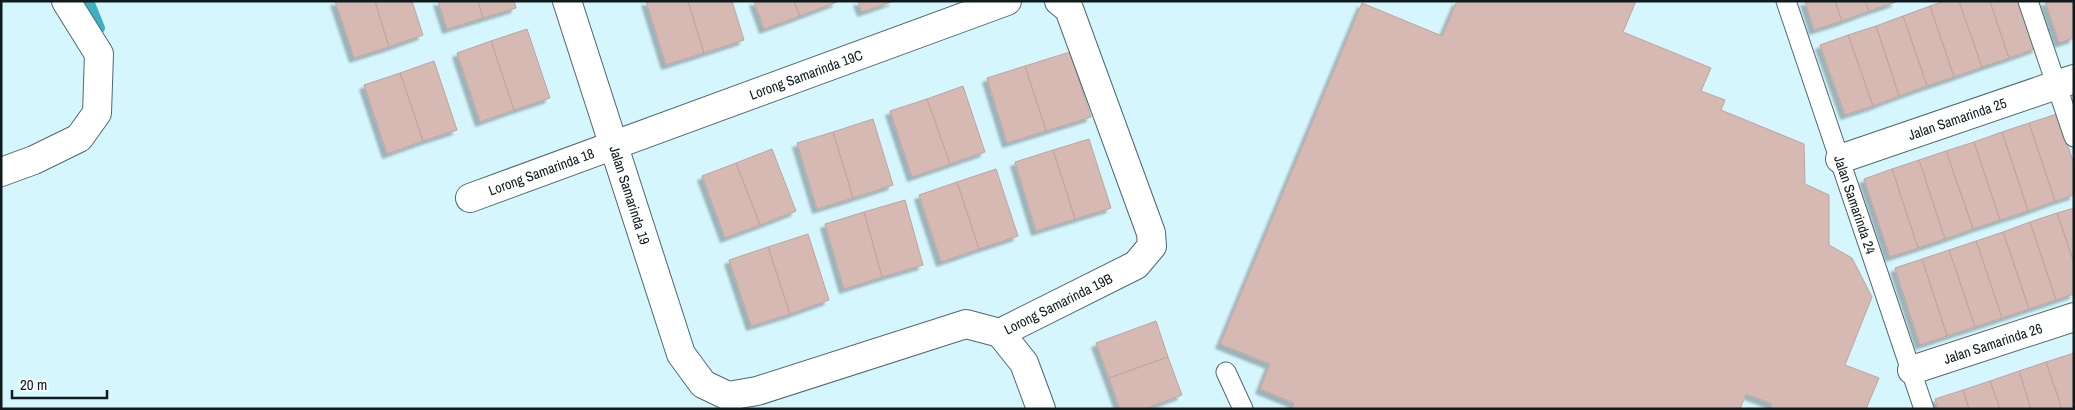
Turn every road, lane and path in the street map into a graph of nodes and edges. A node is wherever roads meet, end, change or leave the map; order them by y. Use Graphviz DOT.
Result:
graph roads {
  1 [pos="66,1"];
  2 [pos="567,1"];
  3 [pos="1059,1"];
  4 [pos="1786,1"];
  5 [pos="2028,1"];
  6 [pos="1002,3"];
  7 [pos="2065,82"];
  8 [pos="2074,137"];
  9 [pos="614,144"];
  10 [pos="1840,159"];
  11 [pos="1,172"];
  12 [pos="470,198"];
  13 [pos="2074,317"];
  14 [pos="1000,333"];
  15 [pos="1912,370"];
  16 [pos="1226,372"];
  17 [pos="703,384"];
  18 [pos="1041,409"];
  19 [pos="1243,409"];
  20 [pos="1924,409"];
  1 -- 11 [label="street"];
  2 -- 9 [label="street, Jalan Samarinda 19"];
  3 -- 14 [label="street, Lorong Samarinda 19B"];
  4 -- 10 [label="lane, Jalan Samarinda 24"];
  5 -- 7 [label="lane"];
  6 -- 9 [label="street, Lorong Samarinda 19C"];
  7 -- 8 [label="lane"];
  7 -- 10 [label="street, Jalan Samarinda 25"];
  9 -- 12 [label="street, Lorong Samarinda 18"];
  9 -- 17 [label="street, Jalan Samarinda 19"];
  10 -- 15 [label="lane, Jalan Samarinda 24"];
  13 -- 15 [label="street, Jalan Samarinda 26"];
  14 -- 17 [label="street, Lorong Samarinda 19B"];
  14 -- 18 [label="street"];
  15 -- 20 [label="lane, Jalan Samarinda 24"];
  16 -- 19 [label="lane"];
}
